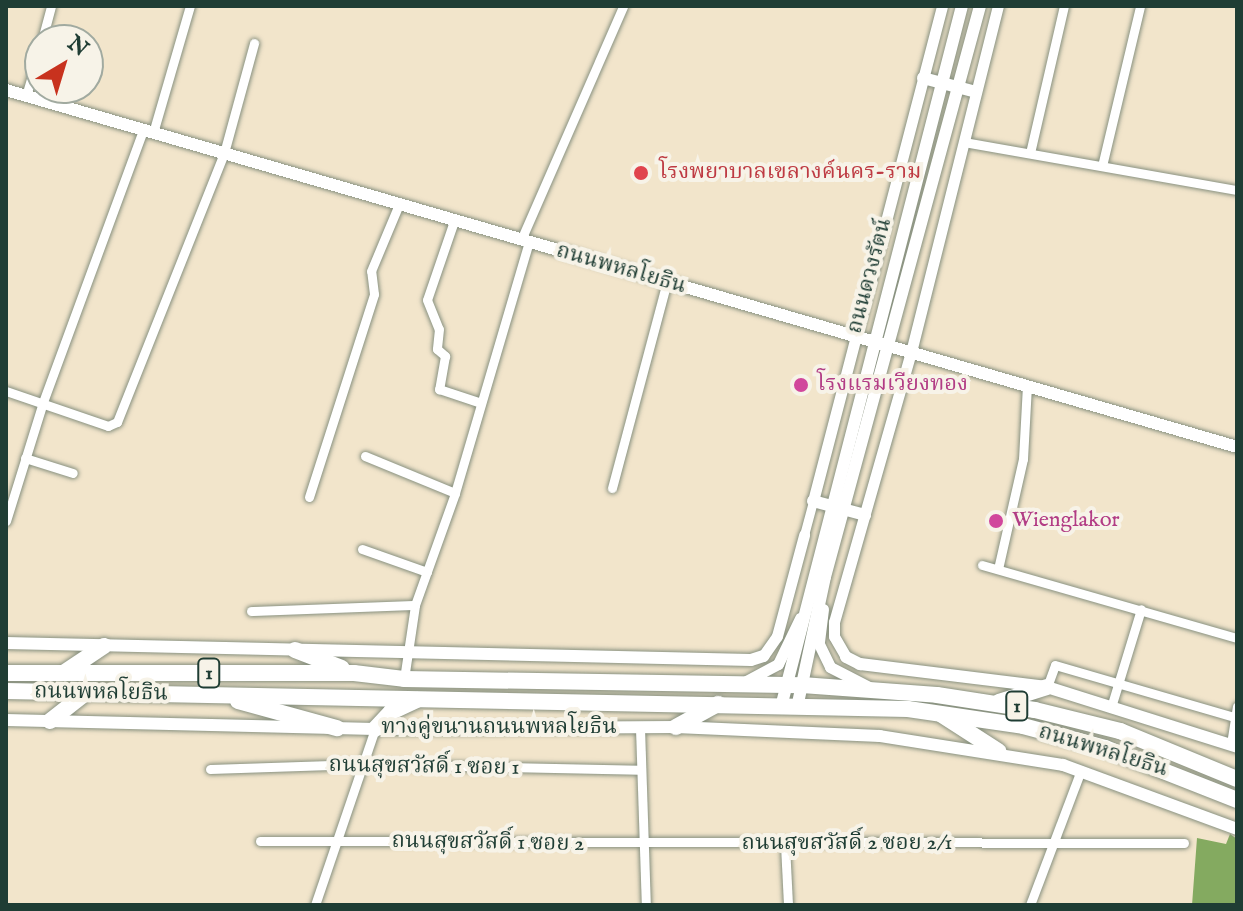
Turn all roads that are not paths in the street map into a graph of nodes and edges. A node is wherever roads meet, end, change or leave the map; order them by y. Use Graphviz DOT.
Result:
graph roads {
  1 [pos="190,6"];
  2 [pos="623,6"];
  3 [pos="942,6"];
  4 [pos="962,6"];
  5 [pos="980,6"];
  6 [pos="998,6"];
  7 [pos="1064,6"];
  8 [pos="1140,6"];
  9 [pos="254,43"];
  10 [pos="923,78"];
  11 [pos="942,83"];
  12 [pos="958,88"];
  13 [pos="976,92"];
  14 [pos="53,104"];
  15 [pos="148,132"];
  16 [pos="964,142"];
  17 [pos="224,153"];
  18 [pos="1030,153"];
  19 [pos="1102,166"];
  20 [pos="1237,190"];
  21 [pos="399,204"];
  22 [pos="454,221"];
  23 [pos="525,241"];
  24 [pos="667,282"];
  25 [pos="854,336"];
  26 [pos="873,342"];
  27 [pos="891,347"];
  28 [pos="911,352"];
  29 [pos="1027,386"];
  30 [pos="6,391"];
  31 [pos="43,402"];
  32 [pos="481,403"];
  33 [pos="1237,447"];
  34 [pos="365,456"];
  35 [pos="25,458"];
  36 [pos="73,473"];
  37 [pos="612,488"];
  38 [pos="455,493"];
  39 [pos="309,497"];
  40 [pos="813,501"];
  41 [pos="830,506"];
  42 [pos="847,510"];
  43 [pos="865,515"];
  44 [pos="6,521"];
  45 [pos="804,535"];
  46 [pos="362,549"];
  47 [pos="982,565"];
  48 [pos="998,569"];
  49 [pos="427,572"];
  50 [pos="825,577"];
  51 [pos="415,605"];
  52 [pos="1141,609"];
  53 [pos="251,611"];
  54 [pos="803,611"];
  55 [pos="1237,638"];
  56 [pos="6,643"];
  57 [pos="104,646"];
  58 [pos="295,650"];
  59 [pos="404,653"];
  60 [pos="763,656"];
  61 [pos="846,657"];
  62 [pos="6,673"];
  63 [pos="63,673"];
  64 [pos="354,673"];
  65 [pos="404,679"];
  66 [pos="1118,683"];
  67 [pos="738,684"];
  68 [pos="784,684"];
  69 [pos="802,685"];
  70 [pos="1047,687"];
  71 [pos="876,690"];
  72 [pos="6,691"];
  73 [pos="87,692"];
  74 [pos="216,695"];
  75 [pos="422,698"];
  76 [pos="720,703"];
  77 [pos="790,703"];
  78 [pos="997,703"];
  79 [pos="1112,704"];
  80 [pos="1237,706"];
  81 [pos="937,712"];
  82 [pos="1236,718"];
  83 [pos="6,720"];
  84 [pos="50,721"];
  85 [pos="676,727"];
  86 [pos="337,728"];
  87 [pos="640,728"];
  88 [pos="375,729"];
  89 [pos="1234,746"];
  90 [pos="997,751"];
  91 [pos="361,764"];
  92 [pos="210,769"];
  93 [pos="639,770"];
  94 [pos="1081,770"];
  95 [pos="1237,779"];
  96 [pos="1237,800"];
  97 [pos="1237,829"];
  98 [pos="260,841"];
  99 [pos="335,841"];
  100 [pos="1184,843"];
  101 [pos="1053,844"];
  102 [pos="641,845"];
  103 [pos="785,845"];
  104 [pos="315,905"];
  105 [pos="646,905"];
  106 [pos="788,905"];
  107 [pos="1030,905"];
  1 -- 15 [label="street"];
  2 -- 23 [label="street"];
  3 -- 10 [label="street, ถนนดวงรัตน์"];
  4 -- 11 [label="main road"];
  5 -- 12 [label="main road"];
  6 -- 13 [label="street"];
  7 -- 18 [label="street"];
  8 -- 19 [label="street"];
  9 -- 17 [label="street"];
  10 -- 11 [label="main road"];
  10 -- 25 [label="street, ถนนดวงรัตน์"];
  11 -- 12 [label="main road"];
  11 -- 26 [label="main road"];
  12 -- 13 [label="main road"];
  12 -- 27 [label="main road"];
  13 -- 16 [label="street"];
  14 -- 15 [label="main road, ถนนพหลโยธิน"];
  15 -- 17 [label="main road, ถนนพหลโยธิน"];
  15 -- 31 [label="street"];
  16 -- 18 [label="street"];
  16 -- 28 [label="street"];
  17 -- 21 [label="main road, ถนนพหลโยธิน"];
  17 -- 31 [label="street"];
  18 -- 19 [label="street"];
  19 -- 20 [label="street"];
  21 -- 22 [label="main road, ถนนพหลโยธิน"];
  21 -- 39 [label="street"];
  22 -- 23 [label="main road, ถนนพหลโยธิน"];
  22 -- 32 [label="street"];
  23 -- 24 [label="main road, ถนนพหลโยธิน"];
  23 -- 32 [label="street"];
  24 -- 25 [label="main road, ถนนพหลโยธิน"];
  24 -- 37 [label="street"];
  25 -- 26 [label="main road, ถนนพหลโยธิน"];
  25 -- 40 [label="street, ถนนดวงรัตน์"];
  26 -- 27 [label="main road, ถนนพหลโยธิน"];
  26 -- 41 [label="main road"];
  27 -- 28 [label="main road, ถนนพหลโยธิน"];
  27 -- 42 [label="main road"];
  28 -- 29 [label="main road, ถนนพหลโยธิน"];
  28 -- 43 [label="street"];
  29 -- 33 [label="main road, ถนนพหลโยธิน"];
  29 -- 48 [label="street"];
  30 -- 31 [label="street"];
  31 -- 35 [label="street"];
  32 -- 38 [label="street"];
  34 -- 38 [label="street"];
  35 -- 36 [label="street"];
  35 -- 44 [label="street"];
  38 -- 49 [label="street"];
  40 -- 41 [label="main road"];
  40 -- 45 [label="street"];
  41 -- 42 [label="main road"];
  41 -- 54 [label="main road"];
  42 -- 43 [label="main road"];
  42 -- 50 [label="main road"];
  43 -- 61 [label="street"];
  45 -- 60 [label="street"];
  46 -- 49 [label="street"];
  47 -- 48 [label="street"];
  48 -- 52 [label="street"];
  49 -- 51 [label="street"];
  50 -- 69 [label="main road"];
  50 -- 71 [label="street"];
  51 -- 53 [label="street"];
  51 -- 59 [label="street"];
  52 -- 55 [label="street"];
  52 -- 66 [label="street"];
  54 -- 67 [label="street"];
  54 -- 68 [label="main road"];
  56 -- 57 [label="main road, 1"];
  57 -- 58 [label="main road, 1"];
  57 -- 63 [label="highway"];
  58 -- 59 [label="main road, 1"];
  58 -- 64 [label="highway"];
  59 -- 60 [label="main road, 1"];
  59 -- 65 [label="street"];
  61 -- 70 [label="main road, 1"];
  62 -- 63 [label="highway, ถนนพหลโยธิน / 1"];
  63 -- 64 [label="highway, ถนนพหลโยธิน / 1"];
  64 -- 65 [label="highway, ถนนพหลโยธิน / 1"];
  65 -- 67 [label="highway, ถนนพหลโยธิน / 1"];
  66 -- 70 [label="street"];
  66 -- 79 [label="street"];
  66 -- 82 [label="street"];
  67 -- 68 [label="highway, ถนนพหลโยธิน / 1"];
  68 -- 69 [label="highway, ถนนพหลโยธิน / 1"];
  68 -- 77 [label="main road"];
  69 -- 71 [label="highway, ถนนพหลโยธิน / 1"];
  69 -- 77 [label="main road"];
  70 -- 78 [label="highway"];
  70 -- 79 [label="main road, 1"];
  71 -- 78 [label="highway, ถนนพหลโยธิน / 1"];
  72 -- 73 [label="highway, ถนนพหลโยธิน / 1"];
  73 -- 74 [label="highway, ถนนพหลโยธิน / 1"];
  73 -- 84 [label="highway"];
  74 -- 75 [label="highway, ถนนพหลโยธิน / 1"];
  74 -- 86 [label="highway"];
  75 -- 76 [label="highway, ถนนพหลโยธิน / 1"];
  75 -- 88 [label="highway"];
  76 -- 77 [label="highway, ถนนพหลโยธิน / 1"];
  76 -- 85 [label="highway"];
  77 -- 81 [label="highway, ถนนพหลโยธิน / 1"];
  78 -- 95 [label="highway, ถนนพหลโยธิน / 1"];
  79 -- 89 [label="main road, 1"];
  80 -- 82 [label="street"];
  81 -- 90 [label="highway"];
  81 -- 96 [label="highway, ถนนพหลโยธิน / 1"];
  82 -- 89 [label="street"];
  83 -- 84 [label="main road, ทางคู่ขนานถนนพหลโยธิน / 1"];
  84 -- 86 [label="main road, ทางคู่ขนานถนนพหลโยธิน / 1"];
  85 -- 87 [label="main road, ทางคู่ขนานถนนพหลโยธิน / 1"];
  85 -- 90 [label="main road, ทางคู่ขนานถนนพหลโยธิน / 1"];
  86 -- 88 [label="main road, ทางคู่ขนานถนนพหลโยธิน / 1"];
  87 -- 88 [label="main road, ทางคู่ขนานถนนพหลโยธิน / 1"];
  87 -- 93 [label="street"];
  88 -- 91 [label="street"];
  90 -- 94 [label="main road, ทางคู่ขนานถนนพหลโยธิน / 1"];
  91 -- 92 [label="street, ถนนสุขสวัสดิ์ 1 ซอย 1"];
  91 -- 93 [label="street, ถนนสุขสวัสดิ์ 1 ซอย 1"];
  91 -- 99 [label="street"];
  93 -- 102 [label="street"];
  94 -- 97 [label="main road, ทางคู่ขนานถนนพหลโยธิน / 1"];
  94 -- 101 [label="street"];
  98 -- 99 [label="street, ถนนสุขสวัสดิ์ 1 ซอย 2"];
  99 -- 102 [label="street, ถนนสุขสวัสดิ์ 1 ซอย 2"];
  99 -- 104 [label="street"];
  100 -- 101 [label="street, ถนนสุขสวัสดิ์ 2 ซอย 2/1"];
  101 -- 103 [label="street, ถนนสุขสวัสดิ์ 2 ซอย 2/1"];
  101 -- 107 [label="street"];
  102 -- 103 [label="street, ถนนสุขสวัสดิ์ 2 ซอย 2/1"];
  102 -- 105 [label="street"];
  103 -- 106 [label="street"];
}
